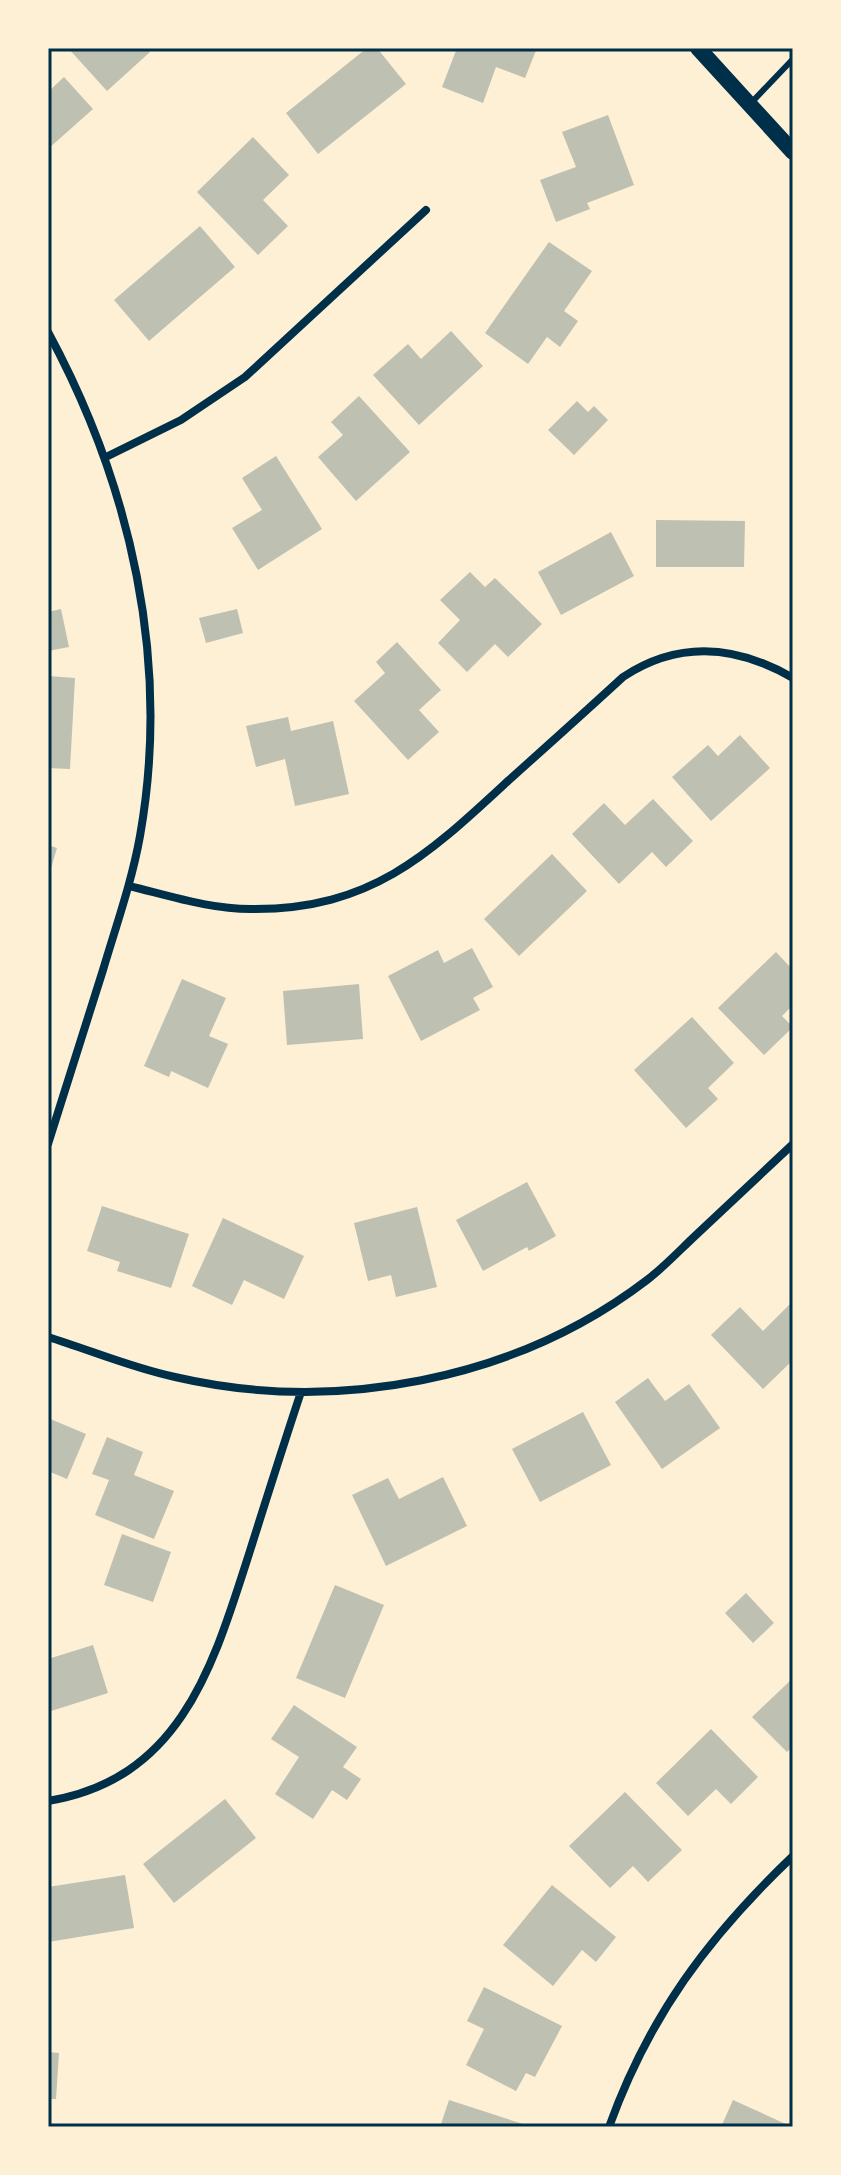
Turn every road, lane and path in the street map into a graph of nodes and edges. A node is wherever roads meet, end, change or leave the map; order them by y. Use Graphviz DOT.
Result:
graph roads {
  1 [pos="698,48"];
  2 [pos="793,59"];
  3 [pos="750,105"];
  4 [pos="793,152"];
  5 [pos="426,210"];
  6 [pos="48,332"];
  7 [pos="106,457"];
  8 [pos="793,678"];
  9 [pos="129,886"];
  10 [pos="48,1144"];
  11 [pos="793,1144"];
  12 [pos="48,1337"];
  13 [pos="301,1392"];
  14 [pos="48,1801"];
  15 [pos="793,1856"];
  16 [pos="609,2127"];
  1 -- 3 [label="main road"];
  2 -- 3 [label="lane"];
  3 -- 4 [label="main road"];
  5 -- 7 [label="street"];
  6 -- 7 [label="street"];
  7 -- 9 [label="street"];
  8 -- 9 [label="street"];
  9 -- 10 [label="street"];
  11 -- 13 [label="street"];
  12 -- 13 [label="street"];
  13 -- 14 [label="street"];
  15 -- 16 [label="street"];
}
